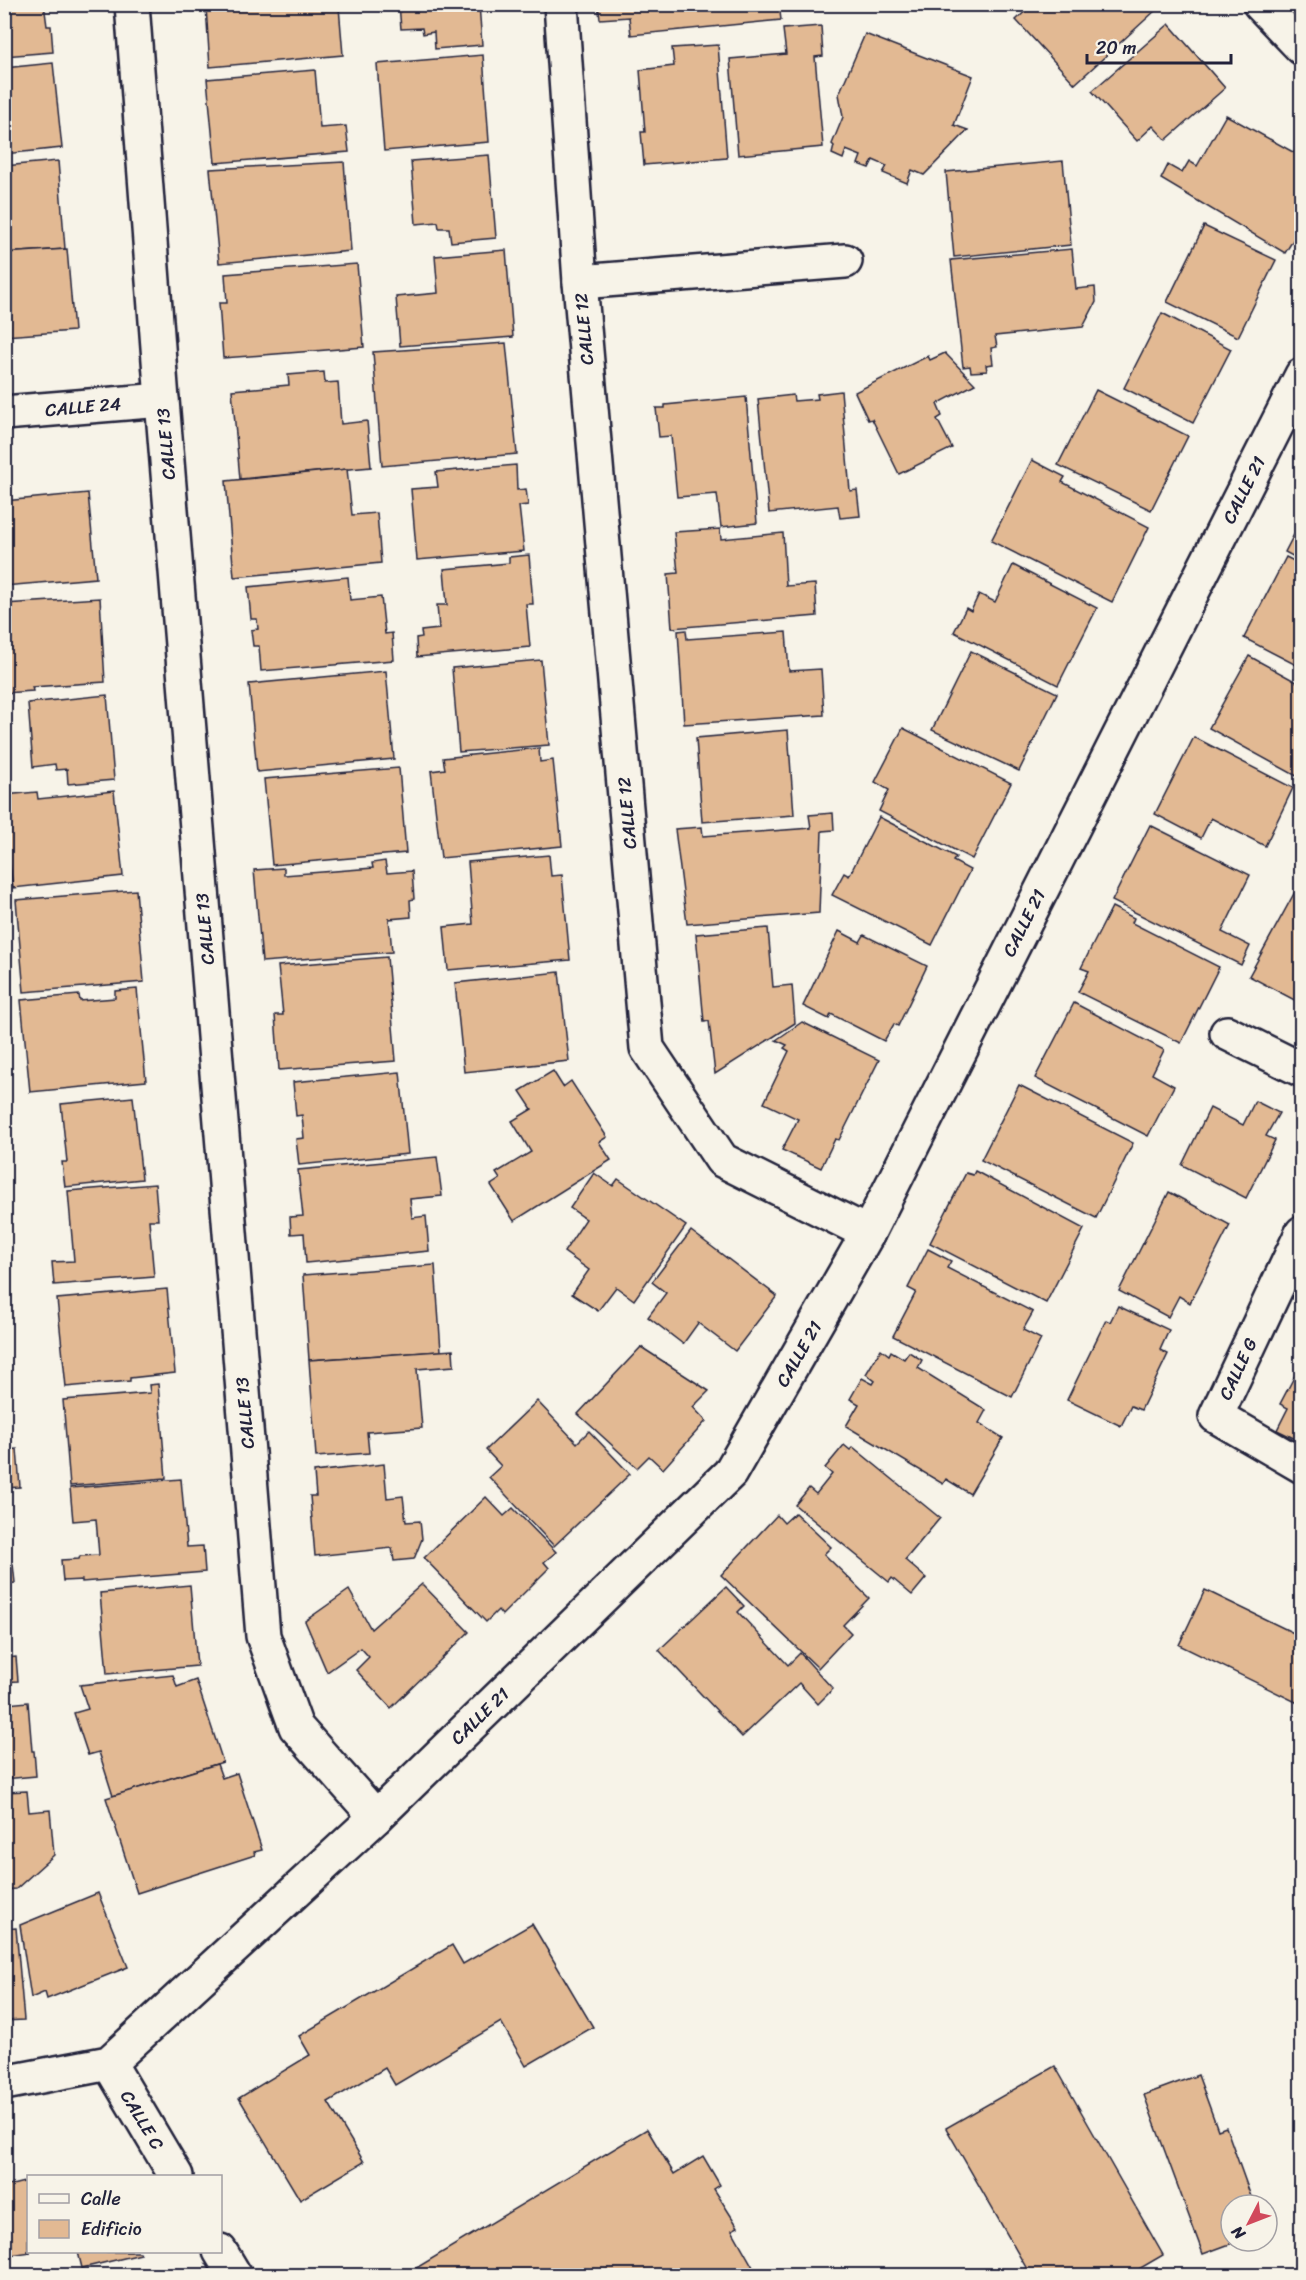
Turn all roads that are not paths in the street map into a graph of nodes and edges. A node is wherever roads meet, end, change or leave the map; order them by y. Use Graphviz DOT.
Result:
graph roads {
  1 [pos="132,4"];
  2 [pos="561,4"];
  3 [pos="1260,4"];
  4 [pos="1302,48"];
  5 [pos="844,261"];
  6 [pos="580,282"];
  7 [pos="1302,375"];
  8 [pos="162,400"];
  9 [pos="4,413"];
  10 [pos="1227,1033"];
  11 [pos="1302,1070"];
  12 [pos="868,1233"];
  13 [pos="1302,1233"];
  14 [pos="1302,1466"];
  15 [pos="376,1817"];
  16 [pos="109,2063"];
  17 [pos="4,2083"];
  18 [pos="175,2175"];
  19 [pos="221,2253"];
  20 [pos="235,2276"];
  1 -- 8 [label="street, CALLE 13"];
  2 -- 6 [label="street, CALLE 12"];
  3 -- 4 [label="street"];
  5 -- 6 [label="street, CALLE 12"];
  6 -- 12 [label="street, CALLE 12"];
  7 -- 12 [label="street, CALLE 21"];
  8 -- 9 [label="street, CALLE 24"];
  8 -- 15 [label="street, CALLE 13"];
  10 -- 11 [label="street"];
  12 -- 15 [label="street, CALLE 21"];
  13 -- 14 [label="street, CALLE G"];
  15 -- 16 [label="street, CALLE 21"];
  16 -- 17 [label="street"];
  16 -- 18 [label="street, CALLE C"];
  19 -- 20 [label="street"];
}
